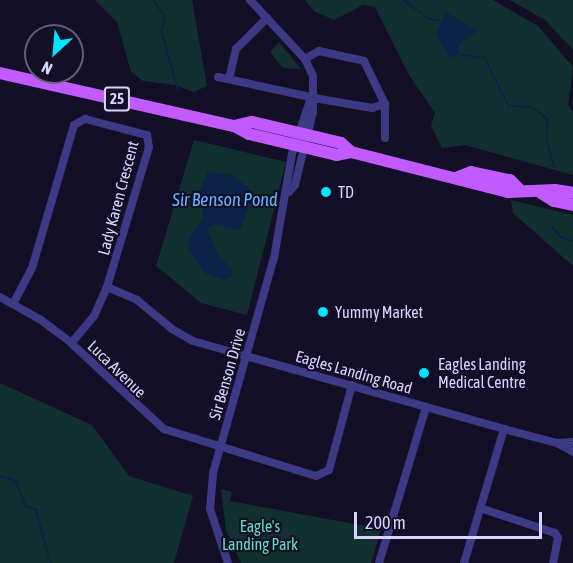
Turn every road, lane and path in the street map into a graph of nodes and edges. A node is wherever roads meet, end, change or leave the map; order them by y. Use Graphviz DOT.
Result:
graph roads {
  1 [pos="250,0"];
  2 [pos="267,18"];
  3 [pos="305,59"];
  4 [pos="0,73"];
  5 [pos="218,77"];
  6 [pos="229,79"];
  7 [pos="311,98"];
  8 [pos="385,104"];
  9 [pos="385,138"];
  10 [pos="301,140"];
  11 [pos="542,193"];
  12 [pos="573,193"];
  13 [pos="573,205"];
  14 [pos="107,287"];
  15 [pos="0,297"];
  16 [pos="14,304"];
  17 [pos="71,343"];
  18 [pos="247,355"];
  19 [pos="352,385"];
  20 [pos="426,407"];
  21 [pos="504,429"];
  22 [pos="573,442"];
  23 [pos="557,443"];
  24 [pos="220,446"];
  25 [pos="573,452"];
  26 [pos="480,508"];
  27 [pos="228,563"];
  28 [pos="379,563"];
  29 [pos="464,563"];
  30 [pos="553,563"];
  1 -- 2 [label="street"];
  2 -- 3 [label="street"];
  2 -- 6 [label="street"];
  3 -- 7 [label="street, Sir Benson Drive"];
  3 -- 8 [label="street"];
  4 -- 10 [label="main road, 25"];
  5 -- 6 [label="street"];
  6 -- 7 [label="street"];
  7 -- 8 [label="street"];
  7 -- 10 [label="street, Sir Benson Drive"];
  8 -- 9 [label="street"];
  10 -- 11 [label="main road"];
  10 -- 18 [label="street, Sir Benson Drive"];
  11 -- 12 [label="main road"];
  11 -- 13 [label="main road"];
  14 -- 16 [label="street, Lady Karen Crescent"];
  14 -- 17 [label="street, Lady Karen Crescent"];
  14 -- 18 [label="street, Eagles Landing Road"];
  15 -- 16 [label="street, Luca Avenue"];
  16 -- 17 [label="street, Luca Avenue"];
  17 -- 24 [label="street, Luca Avenue"];
  18 -- 19 [label="street, Eagles Landing Road"];
  18 -- 24 [label="street, Sir Benson Drive"];
  19 -- 20 [label="street, Eagles Landing Road"];
  19 -- 24 [label="street, Luca Avenue"];
  20 -- 21 [label="street, Eagles Landing Road"];
  20 -- 28 [label="street"];
  21 -- 23 [label="street, Eagles Landing Road"];
  21 -- 26 [label="street"];
  22 -- 23 [label="street, Eagles Landing Road"];
  23 -- 25 [label="street, Eagles Landing Road"];
  24 -- 27 [label="street, Sir Benson Drive"];
  26 -- 29 [label="street"];
  26 -- 30 [label="street"];
}
